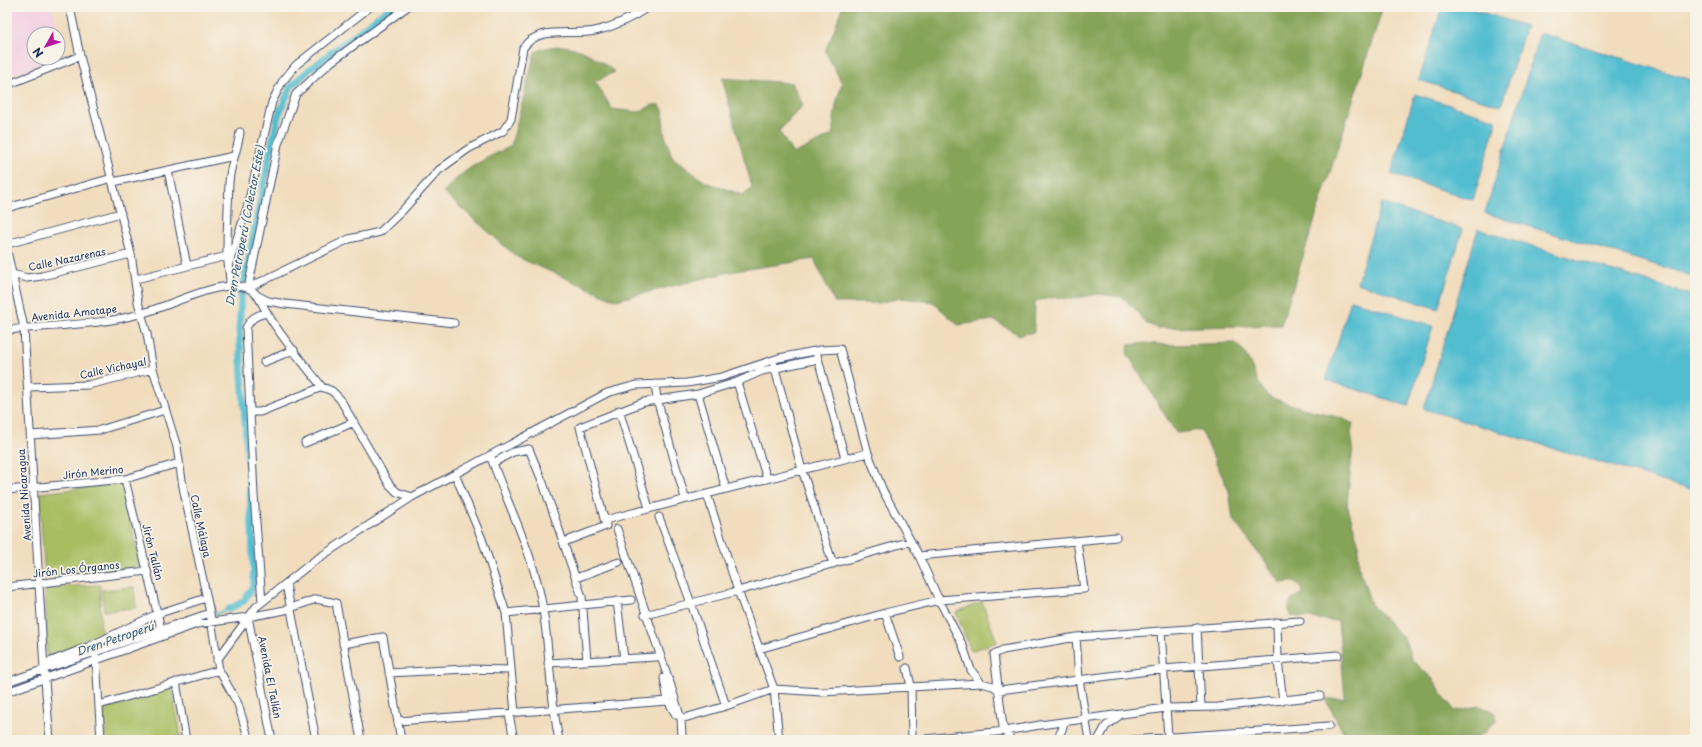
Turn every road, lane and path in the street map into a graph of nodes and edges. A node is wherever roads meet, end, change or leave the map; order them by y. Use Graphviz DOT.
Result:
graph roads {
  1 [pos="70,7"];
  2 [pos="370,7"];
  3 [pos="406,7"];
  4 [pos="648,7"];
  5 [pos="80,56"];
  6 [pos="7,85"];
  7 [pos="240,132"];
  8 [pos="234,156"];
  9 [pos="168,170"];
  10 [pos="112,180"];
  11 [pos="7,208"];
  12 [pos="121,213"];
  13 [pos="7,244"];
  14 [pos="7,251"];
  15 [pos="132,254"];
  16 [pos="228,260"];
  17 [pos="187,266"];
  18 [pos="10,274"];
  19 [pos="136,279"];
  20 [pos="230,285"];
  21 [pos="248,288"];
  22 [pos="258,296"];
  23 [pos="284,304"];
  24 [pos="142,314"];
  25 [pos="267,314"];
  26 [pos="454,324"];
  27 [pos="24,328"];
  28 [pos="7,330"];
  29 [pos="294,350"];
  30 [pos="816,351"];
  31 [pos="818,359"];
  32 [pos="773,360"];
  33 [pos="264,362"];
  34 [pos="775,368"];
  35 [pos="154,369"];
  36 [pos="737,382"];
  37 [pos="655,384"];
  38 [pos="28,386"];
  39 [pos="322,386"];
  40 [pos="698,394"];
  41 [pos="657,399"];
  42 [pos="165,410"];
  43 [pos="619,410"];
  44 [pos="250,412"];
  45 [pos="354,422"];
  46 [pos="31,435"];
  47 [pos="305,443"];
  48 [pos="868,453"];
  49 [pos="490,455"];
  50 [pos="845,458"];
  51 [pos="179,463"];
  52 [pos="493,463"];
  53 [pos="802,470"];
  54 [pos="456,474"];
  55 [pos="767,479"];
  56 [pos="125,480"];
  57 [pos="389,484"];
  58 [pos="34,488"];
  59 [pos="726,489"];
  60 [pos="7,490"];
  61 [pos="707,494"];
  62 [pos="412,497"];
  63 [pos="685,498"];
  64 [pos="399,505"];
  65 [pos="649,508"];
  66 [pos="659,517"];
  67 [pos="605,520"];
  68 [pos="617,529"];
  69 [pos="1116,537"];
  70 [pos="911,541"];
  71 [pos="1077,541"];
  72 [pos="564,542"];
  73 [pos="919,556"];
  74 [pos="619,562"];
  75 [pos="833,564"];
  76 [pos="147,571"];
  77 [pos="576,578"];
  78 [pos="40,583"];
  79 [pos="286,584"];
  80 [pos="7,587"];
  81 [pos="738,591"];
  82 [pos="206,598"];
  83 [pos="631,600"];
  84 [pos="939,600"];
  85 [pos="617,601"];
  86 [pos="262,602"];
  87 [pos="691,603"];
  88 [pos="583,605"];
  89 [pos="291,608"];
  90 [pos="543,609"];
  91 [pos="210,613"];
  92 [pos="885,613"];
  93 [pos="158,614"];
  94 [pos="506,614"];
  95 [pos="645,615"];
  96 [pos="248,617"];
  97 [pos="211,621"];
  98 [pos="1300,621"];
  99 [pos="1277,622"];
  100 [pos="1197,628"];
  101 [pos="161,629"];
  102 [pos="1161,631"];
  103 [pos="1076,637"];
  104 [pos="343,644"];
  105 [pos="759,649"];
  106 [pos="95,652"];
  107 [pos="1338,655"];
  108 [pos="900,657"];
  109 [pos="624,659"];
  110 [pos="217,660"];
  111 [pos="96,661"];
  112 [pos="587,661"];
  113 [pos="1278,661"];
  114 [pos="548,664"];
  115 [pos="44,667"];
  116 [pos="1199,667"];
  117 [pos="907,668"];
  118 [pos="1164,669"];
  119 [pos="219,670"];
  120 [pos="511,670"];
  121 [pos="389,673"];
  122 [pos="45,678"];
  123 [pos="1080,679"];
  124 [pos="7,682"];
  125 [pos="176,682"];
  126 [pos="981,683"];
  127 [pos="911,686"];
  128 [pos="774,689"];
  129 [pos="998,690"];
  130 [pos="7,692"];
  131 [pos="1320,696"];
  132 [pos="668,701"];
  133 [pos="1283,701"];
  134 [pos="98,705"];
  135 [pos="726,706"];
  136 [pos="1201,707"];
  137 [pos="1166,708"];
  138 [pos="553,709"];
  139 [pos="512,713"];
  140 [pos="1121,714"];
  141 [pos="681,719"];
  142 [pos="1086,719"];
  143 [pos="398,721"];
  144 [pos="1064,722"];
  145 [pos="1329,726"];
  146 [pos="1247,731"];
  147 [pos="1005,732"];
  148 [pos="1168,737"];
  149 [pos="682,738"];
  150 [pos="50,740"];
  151 [pos="101,740"];
  152 [pos="184,740"];
  153 [pos="249,740"];
  154 [pos="272,740"];
  155 [pos="316,740"];
  156 [pos="361,740"];
  157 [pos="401,740"];
  158 [pos="514,740"];
  159 [pos="559,740"];
  160 [pos="779,740"];
  161 [pos="913,740"];
  162 [pos="1011,740"];
  163 [pos="1056,740"];
  164 [pos="1089,740"];
  165 [pos="1098,740"];
  166 [pos="1131,740"];
  167 [pos="1248,740"];
  1 -- 5 [label="street, Calle Málaga"];
  2 -- 16 [label="street"];
  3 -- 21 [label="street"];
  4 -- 21 [label="street"];
  5 -- 6 [label="street"];
  5 -- 10 [label="street, Calle Málaga"];
  7 -- 8 [label="street"];
  8 -- 9 [label="street"];
  8 -- 16 [label="street"];
  9 -- 10 [label="street"];
  9 -- 17 [label="street"];
  10 -- 11 [label="street"];
  10 -- 12 [label="street, Calle Málaga"];
  12 -- 13 [label="street"];
  12 -- 15 [label="street, Calle Málaga"];
  14 -- 18 [label="street, Avenida Nicaragua"];
  15 -- 18 [label="street, Calle Nazarenas"];
  15 -- 19 [label="street, Calle Málaga"];
  16 -- 17 [label="street"];
  16 -- 20 [label="street"];
  17 -- 19 [label="street"];
  18 -- 27 [label="street, Avenida Nicaragua"];
  19 -- 24 [label="street, Calle Málaga"];
  20 -- 21 [label="street"];
  20 -- 24 [label="street, Avenida Amotape"];
  21 -- 22 [label="street"];
  22 -- 23 [label="street"];
  22 -- 25 [label="street"];
  23 -- 25 [label="street"];
  23 -- 26 [label="street"];
  24 -- 27 [label="street, Avenida Amotape"];
  24 -- 35 [label="street, Calle Málaga"];
  25 -- 29 [label="street"];
  25 -- 44 [label="street"];
  27 -- 28 [label="street, Avenida Amotape"];
  27 -- 38 [label="street, Avenida Nicaragua"];
  29 -- 33 [label="street"];
  29 -- 39 [label="street"];
  30 -- 31 [label="street"];
  30 -- 32 [label="street"];
  30 -- 48 [label="street"];
  31 -- 34 [label="street"];
  31 -- 50 [label="street"];
  32 -- 34 [label="street"];
  32 -- 37 [label="street"];
  34 -- 36 [label="street"];
  34 -- 53 [label="street"];
  35 -- 38 [label="street, Calle Vichayal"];
  35 -- 42 [label="street, Calle Málaga"];
  36 -- 40 [label="street"];
  36 -- 55 [label="street"];
  37 -- 41 [label="street"];
  37 -- 49 [label="street"];
  38 -- 46 [label="street, Avenida Nicaragua"];
  39 -- 44 [label="street"];
  39 -- 45 [label="street"];
  40 -- 41 [label="street"];
  40 -- 59 [label="street"];
  41 -- 43 [label="street"];
  41 -- 63 [label="street"];
  42 -- 46 [label="street"];
  42 -- 51 [label="street, Calle Málaga"];
  43 -- 65 [label="street"];
  43 -- 67 [label="street"];
  44 -- 86 [label="street"];
  45 -- 47 [label="street"];
  45 -- 57 [label="street"];
  46 -- 58 [label="street, Avenida Nicaragua"];
  48 -- 50 [label="street"];
  48 -- 70 [label="street"];
  49 -- 52 [label="street"];
  49 -- 54 [label="street"];
  50 -- 53 [label="street"];
  51 -- 56 [label="street, Jirón Merino"];
  51 -- 82 [label="street, Calle Málaga"];
  52 -- 72 [label="street"];
  52 -- 90 [label="street"];
  53 -- 55 [label="street"];
  53 -- 75 [label="street"];
  54 -- 62 [label="street"];
  54 -- 94 [label="street"];
  55 -- 59 [label="street"];
  56 -- 58 [label="street, Jirón Merino"];
  56 -- 76 [label="street, Jirón Tallán"];
  57 -- 62 [label="street"];
  57 -- 64 [label="street"];
  58 -- 60 [label="street, Jirón Merino"];
  58 -- 78 [label="street, Avenida Nicaragua"];
  59 -- 61 [label="street"];
  61 -- 63 [label="street"];
  61 -- 81 [label="street"];
  62 -- 64 [label="street"];
  63 -- 65 [label="street"];
  64 -- 79 [label="street"];
  65 -- 67 [label="street"];
  66 -- 87 [label="street"];
  67 -- 72 [label="street"];
  68 -- 95 [label="street"];
  69 -- 71 [label="street"];
  70 -- 73 [label="street"];
  70 -- 75 [label="street"];
  71 -- 73 [label="street"];
  71 -- 84 [label="street"];
  72 -- 77 [label="street"];
  73 -- 84 [label="street"];
  74 -- 77 [label="street"];
  75 -- 81 [label="street"];
  76 -- 78 [label="street, Jirón Los Órganos"];
  76 -- 93 [label="street, Jirón Tallán"];
  77 -- 88 [label="street"];
  78 -- 80 [label="street, Jirón Los Órganos"];
  78 -- 115 [label="street, Avenida Nicaragua"];
  79 -- 86 [label="street"];
  79 -- 89 [label="street"];
  81 -- 87 [label="street"];
  81 -- 105 [label="street"];
  82 -- 91 [label="street, Calle Málaga"];
  82 -- 93 [label="street"];
  83 -- 85 [label="street"];
  84 -- 92 [label="street"];
  84 -- 126 [label="street"];
  85 -- 88 [label="street"];
  85 -- 109 [label="street"];
  86 -- 96 [label="street"];
  87 -- 95 [label="street"];
  87 -- 135 [label="street"];
  88 -- 90 [label="street"];
  88 -- 112 [label="street"];
  89 -- 96 [label="street"];
  89 -- 104 [label="street"];
  89 -- 155 [label="street"];
  90 -- 94 [label="street"];
  90 -- 114 [label="street"];
  91 -- 97 [label="street, Calle Málaga"];
  91 -- 101 [label="street"];
  92 -- 105 [label="street"];
  92 -- 108 [label="street"];
  93 -- 101 [label="street, Jirón Tallán"];
  93 -- 115 [label="street"];
  94 -- 120 [label="street"];
  95 -- 141 [label="street"];
  96 -- 97 [label="street"];
  96 -- 110 [label="street"];
  96 -- 154 [label="street, Avenida El Tallán"];
  97 -- 110 [label="street, Calle Málaga"];
  97 -- 111 [label="street"];
  98 -- 99 [label="street"];
  99 -- 100 [label="street"];
  99 -- 113 [label="street"];
  100 -- 102 [label="street"];
  100 -- 116 [label="street"];
  101 -- 106 [label="street"];
  102 -- 103 [label="street"];
  102 -- 118 [label="street"];
  103 -- 123 [label="street"];
  103 -- 129 [label="street"];
  104 -- 121 [label="street"];
  104 -- 156 [label="street"];
  105 -- 128 [label="street"];
  106 -- 111 [label="street"];
  106 -- 115 [label="street"];
  107 -- 113 [label="street"];
  109 -- 112 [label="street"];
  109 -- 132 [label="street"];
  110 -- 119 [label="street, Calle Málaga"];
  111 -- 122 [label="street"];
  111 -- 134 [label="street"];
  112 -- 114 [label="street"];
  113 -- 116 [label="street"];
  113 -- 133 [label="street"];
  114 -- 138 [label="street"];
  115 -- 122 [label="street, Avenida Nicaragua"];
  115 -- 124 [label="street"];
  116 -- 118 [label="street"];
  116 -- 136 [label="street"];
  117 -- 127 [label="street"];
  118 -- 123 [label="street"];
  118 -- 137 [label="street"];
  119 -- 125 [label="street"];
  119 -- 153 [label="street, Calle Málaga"];
  120 -- 121 [label="street"];
  120 -- 139 [label="street"];
  121 -- 143 [label="street"];
  122 -- 130 [label="street"];
  122 -- 150 [label="street, Avenida Nicaragua"];
  123 -- 129 [label="street"];
  123 -- 142 [label="street"];
  125 -- 134 [label="street"];
  125 -- 152 [label="street"];
  126 -- 127 [label="street"];
  126 -- 129 [label="street"];
  127 -- 128 [label="street"];
  127 -- 161 [label="street"];
  128 -- 135 [label="street"];
  128 -- 160 [label="street"];
  129 -- 147 [label="street"];
  131 -- 133 [label="street"];
  132 -- 138 [label="street"];
  132 -- 149 [label="street"];
  133 -- 136 [label="street"];
  134 -- 151 [label="street"];
  135 -- 141 [label="street"];
  136 -- 137 [label="street"];
  137 -- 140 [label="street"];
  137 -- 148 [label="street"];
  138 -- 139 [label="street"];
  138 -- 159 [label="street"];
  139 -- 143 [label="street"];
  139 -- 158 [label="street"];
  140 -- 142 [label="street"];
  140 -- 165 [label="street"];
  141 -- 149 [label="street"];
  142 -- 144 [label="street"];
  142 -- 164 [label="street"];
  143 -- 157 [label="street"];
  144 -- 147 [label="street"];
  144 -- 163 [label="street"];
  145 -- 146 [label="street"];
  146 -- 148 [label="street"];
  146 -- 167 [label="street"];
  147 -- 161 [label="street"];
  147 -- 162 [label="street"];
  148 -- 166 [label="street"];
}
